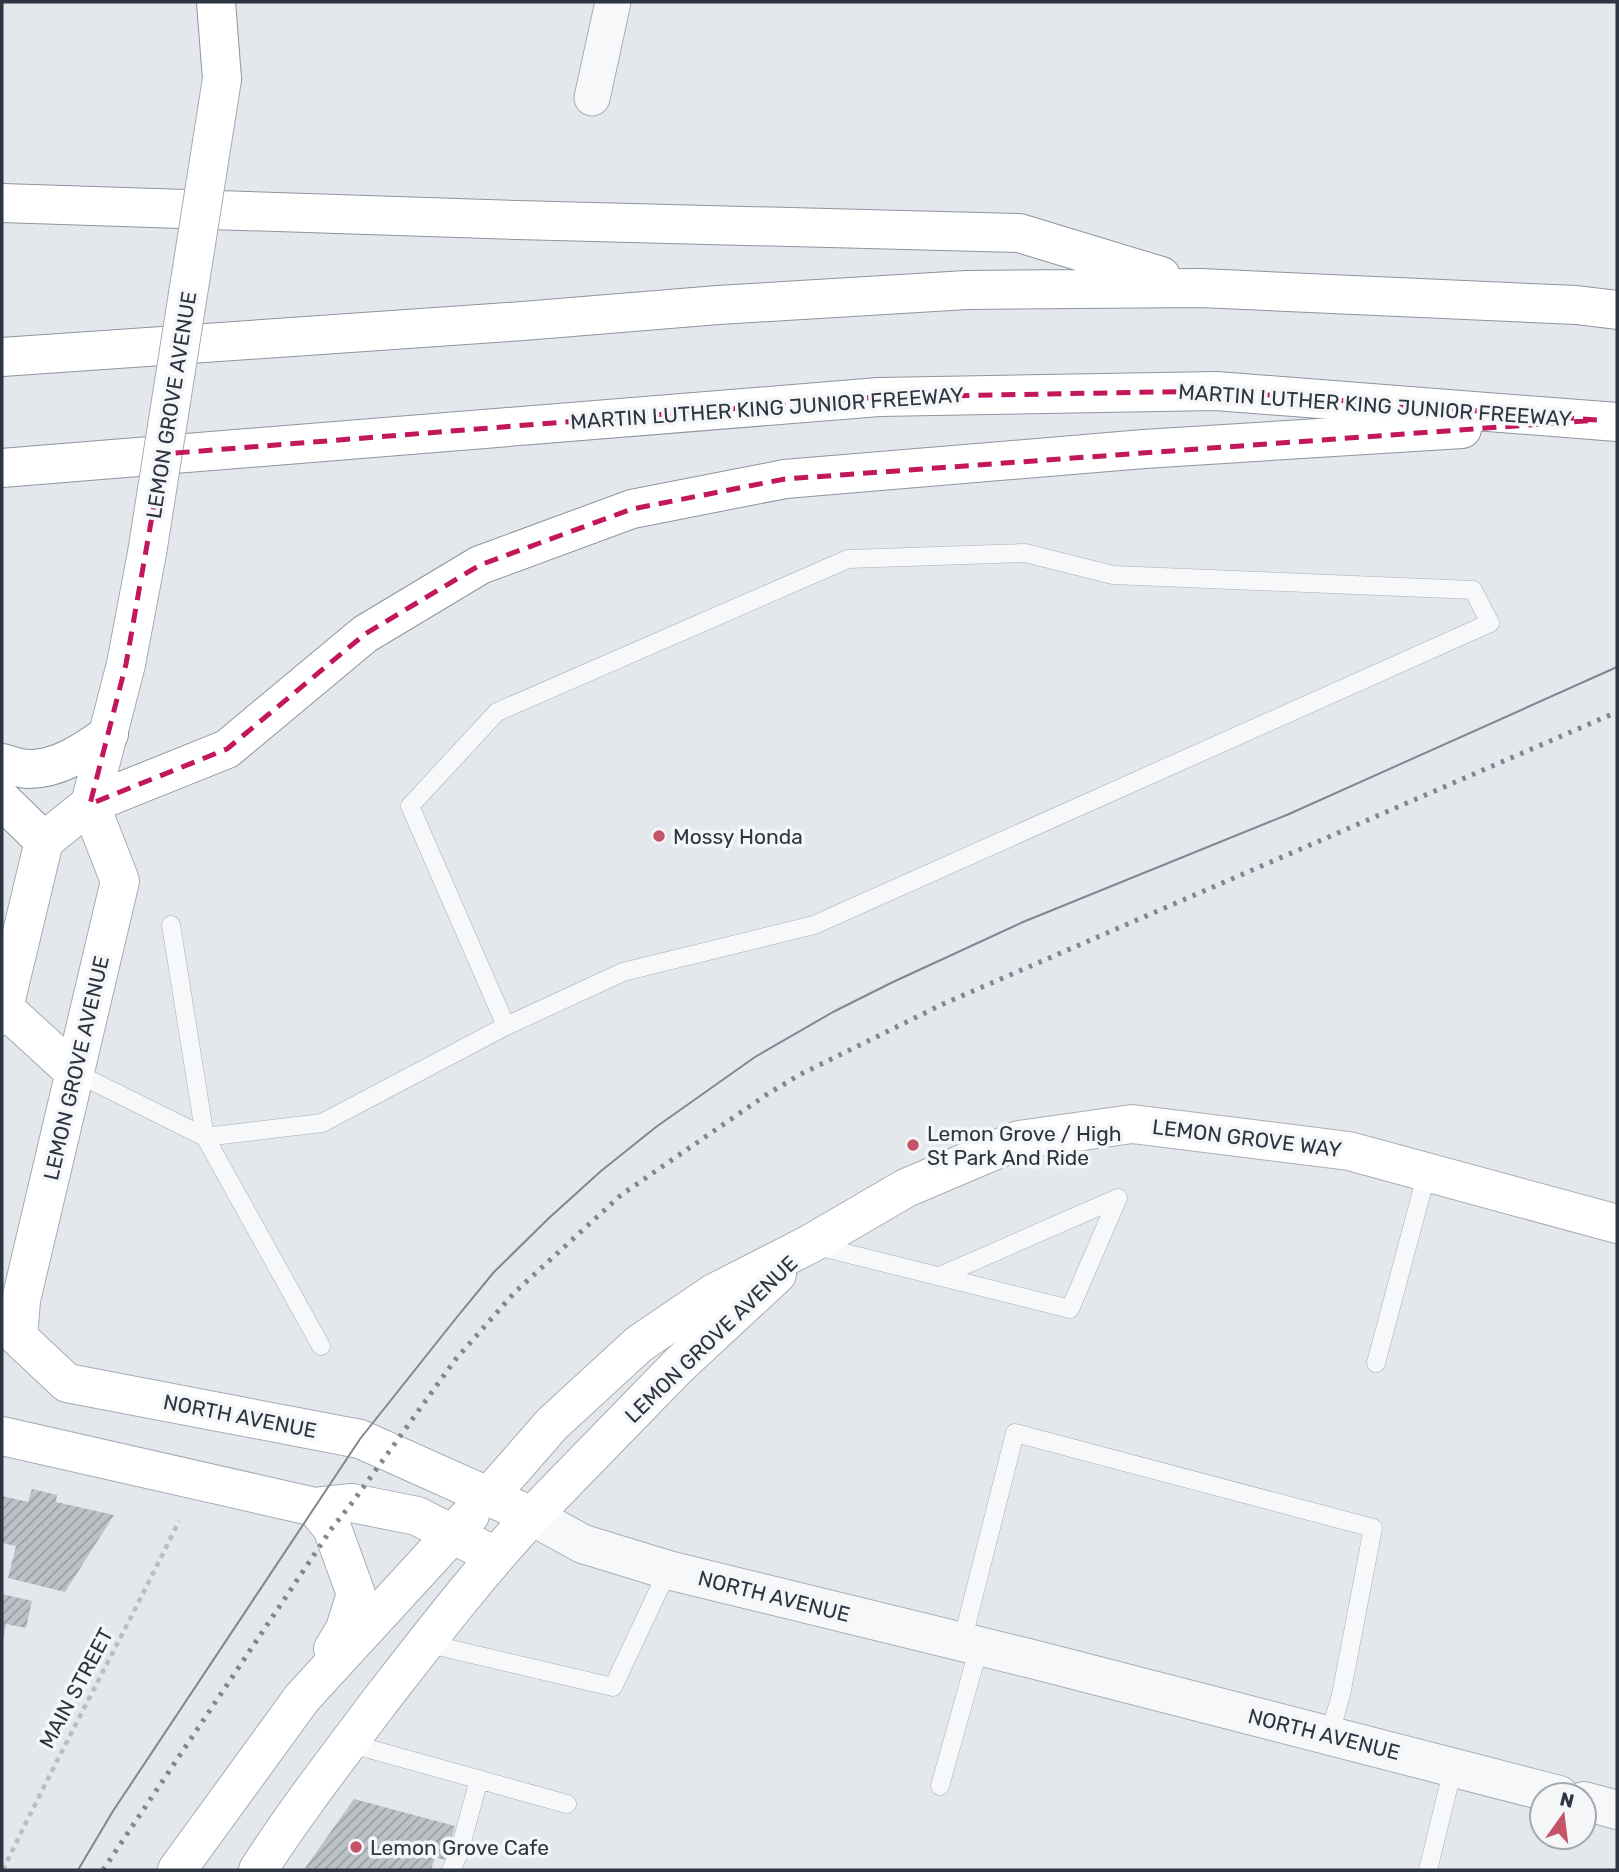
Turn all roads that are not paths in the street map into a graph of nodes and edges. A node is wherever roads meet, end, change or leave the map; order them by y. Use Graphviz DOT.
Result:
graph roads {
  1 [pos="216,2"];
  2 [pos="236,2"];
  3 [pos="613,2"];
  4 [pos="222,79"];
  5 [pos="592,98"];
  6 [pos="2,203"];
  7 [pos="1200,288"];
  8 [pos="1617,310"];
  9 [pos="2,357"];
  10 [pos="1607,421"];
  11 [pos="2,468"];
  12 [pos="109,734"];
  13 [pos="2,764"];
  14 [pos="2,800"];
  15 [pos="90,804"];
  16 [pos="44,841"];
  17 [pos="171,925"];
  18 [pos="3,1012"];
  19 [pos="506,1026"];
  20 [pos="74,1072"];
  21 [pos="205,1137"];
  22 [pos="1427,1172"];
  23 [pos="1617,1221"];
  24 [pos="810,1244"];
  25 [pos="940,1276"];
  26 [pos="10,1340"];
  27 [pos="321,1346"];
  28 [pos="1376,1363"];
  29 [pos="2,1436"];
  30 [pos="489,1496"];
  31 [pos="315,1507"];
  32 [pos="532,1516"];
  33 [pos="453,1534"];
  34 [pos="495,1556"];
  35 [pos="668,1570"];
  36 [pos="425,1643"];
  37 [pos="970,1644"];
  38 [pos="302,1698"];
  39 [pos="1329,1736"];
  40 [pos="348,1742"];
  41 [pos="1453,1768"];
  42 [pos="479,1779"];
  43 [pos="940,1786"];
  44 [pos="1528,1787"];
  45 [pos="567,1804"];
  46 [pos="1598,1805"];
  47 [pos="1617,1810"];
  48 [pos="177,1870"];
  49 [pos="258,1870"];
  50 [pos="451,1870"];
  51 [pos="1428,1870"];
  1 -- 4 [label="main road"];
  2 -- 4 [label="main road, LEMON GROVE AVENUE"];
  3 -- 5 [label="street"];
  4 -- 12 [label="main road, LEMON GROVE AVENUE, bridge"];
  6 -- 7 [label="main road"];
  7 -- 8 [label="main road"];
  7 -- 9 [label="main road"];
  10 -- 11 [label="main road, MARTIN LUTHER KING JUNIOR FREEWAY"];
  10 -- 15 [label="main road"];
  12 -- 13 [label="main road"];
  12 -- 15 [label="main road, LEMON GROVE AVENUE"];
  14 -- 16 [label="main road"];
  15 -- 16 [label="main road"];
  15 -- 20 [label="main road, LEMON GROVE AVENUE"];
  16 -- 18 [label="main road"];
  17 -- 21 [label="lane"];
  18 -- 20 [label="main road"];
  19 -- 19 [label="lane"];
  19 -- 21 [label="lane"];
  20 -- 21 [label="lane"];
  20 -- 26 [label="main road, LEMON GROVE AVENUE"];
  21 -- 27 [label="lane"];
  22 -- 23 [label="main road, LEMON GROVE WAY"];
  22 -- 24 [label="main road, LEMON GROVE WAY"];
  22 -- 28 [label="lane"];
  24 -- 25 [label="lane"];
  24 -- 30 [label="main road, LEMON GROVE AVENUE"];
  24 -- 32 [label="main road, LEMON GROVE AVENUE"];
  25 -- 25 [label="lane"];
  26 -- 30 [label="main road, NORTH AVENUE"];
  29 -- 31 [label="main road"];
  30 -- 32 [label="main road, NORTH AVENUE"];
  30 -- 33 [label="main road, LEMON GROVE AVENUE"];
  31 -- 33 [label="main road"];
  31 -- 38 [label="main road"];
  32 -- 34 [label="main road, LEMON GROVE AVENUE"];
  32 -- 35 [label="street, NORTH AVENUE"];
  33 -- 34 [label="main road"];
  33 -- 38 [label="main road, LEMON GROVE AVENUE"];
  34 -- 36 [label="main road, LEMON GROVE AVENUE"];
  35 -- 36 [label="lane"];
  35 -- 37 [label="street, NORTH AVENUE"];
  36 -- 40 [label="main road, LEMON GROVE AVENUE"];
  37 -- 39 [label="street, NORTH AVENUE"];
  37 -- 39 [label="lane"];
  37 -- 43 [label="lane"];
  38 -- 48 [label="main road, LEMON GROVE AVENUE"];
  39 -- 41 [label="street, NORTH AVENUE"];
  40 -- 42 [label="lane"];
  40 -- 49 [label="main road, LEMON GROVE AVENUE"];
  41 -- 44 [label="street, NORTH AVENUE"];
  41 -- 51 [label="lane"];
  42 -- 45 [label="lane"];
  42 -- 50 [label="lane"];
  46 -- 47 [label="street"];
}
